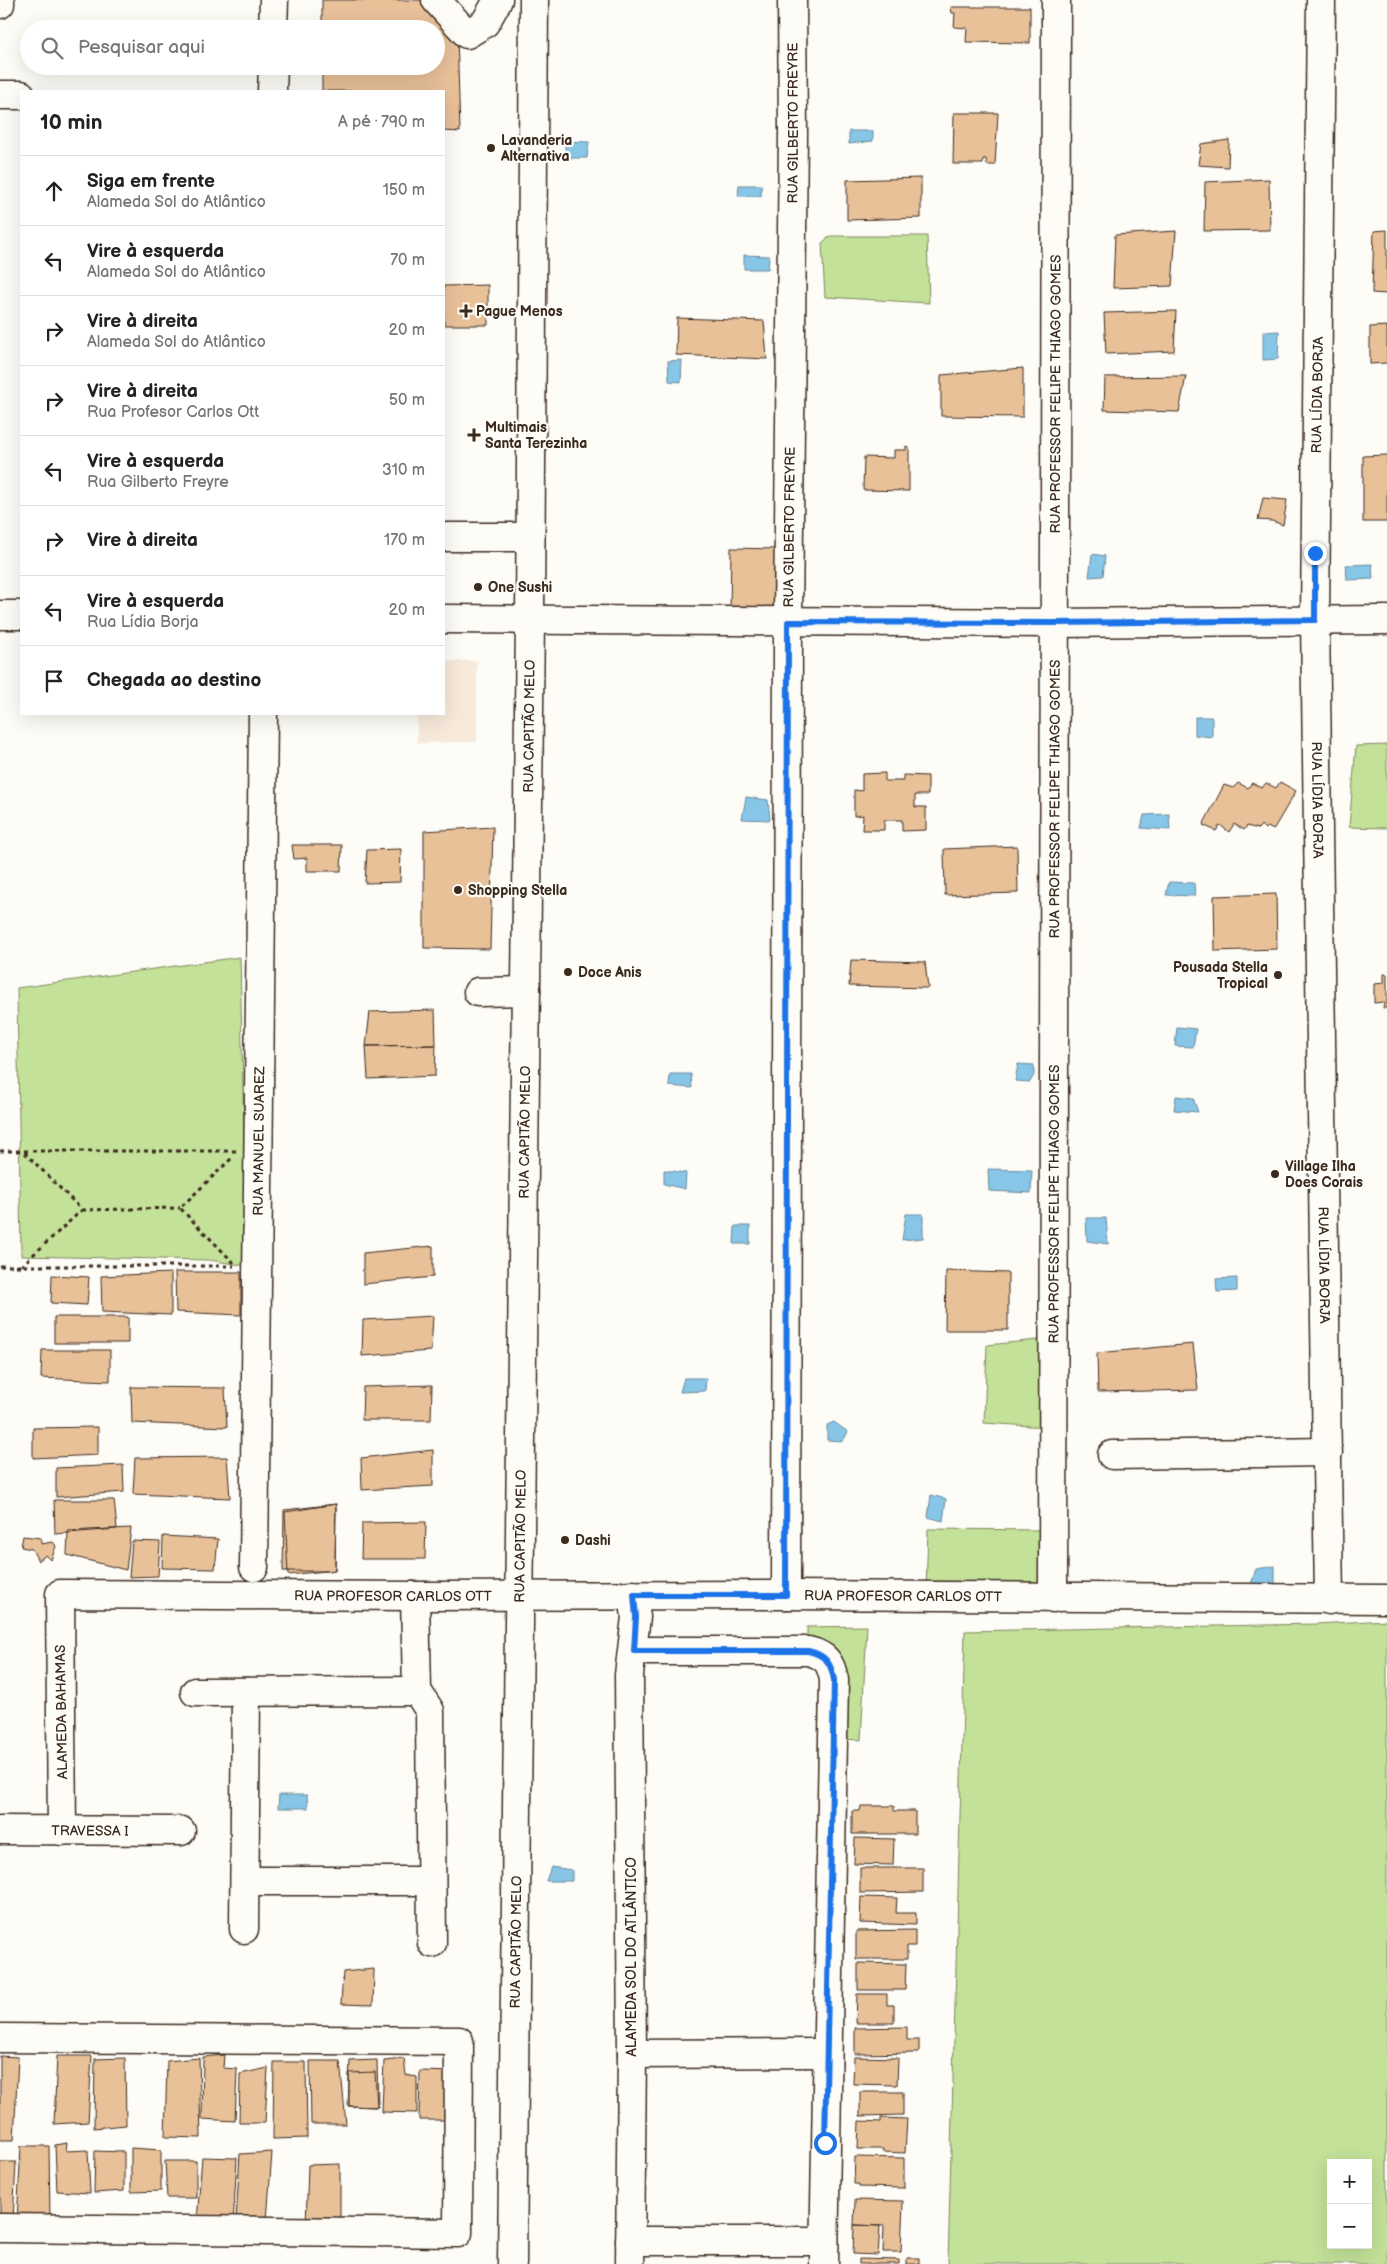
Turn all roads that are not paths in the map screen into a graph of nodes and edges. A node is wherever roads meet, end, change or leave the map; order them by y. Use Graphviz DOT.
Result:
graph roads {
  1 [pos="0,0"];
  2 [pos="274,0"];
  3 [pos="436,0"];
  4 [pos="498,0"];
  5 [pos="534,0"];
  6 [pos="792,0"];
  7 [pos="1056,0"];
  8 [pos="1321,0"];
  9 [pos="0,4"];
  10 [pos="273,20"];
  11 [pos="273,75"];
  12 [pos="272,90"];
  13 [pos="0,95"];
  14 [pos="20,95"];
  15 [pos="445,537"];
  16 [pos="530,537"];
  17 [pos="0,615"];
  18 [pos="20,615"];
  19 [pos="445,619"];
  20 [pos="530,620"];
  21 [pos="1315,620"];
  22 [pos="1387,620"];
  23 [pos="788,622"];
  24 [pos="1053,623"];
  25 [pos="263,715"];
  26 [pos="526,991"];
  27 [pos="478,992"];
  28 [pos="1328,1452"];
  29 [pos="1112,1455"];
  30 [pos="254,1567"];
  31 [pos="60,1594"];
  32 [pos="634,1595"];
  33 [pos="786,1595"];
  34 [pos="415,1596"];
  35 [pos="519,1596"];
  36 [pos="1053,1598"];
  37 [pos="1387,1599"];
  38 [pos="1329,1600"];
  39 [pos="634,1651"];
  40 [pos="417,1691"];
  41 [pos="195,1692"];
  42 [pos="246,1692"];
  43 [pos="0,1830"];
  44 [pos="62,1831"];
  45 [pos="181,1831"];
  46 [pos="245,1880"];
  47 [pos="431,1881"];
  48 [pos="244,1929"];
  49 [pos="432,1943"];
  50 [pos="0,2038"];
  51 [pos="827,2053"];
  52 [pos="632,2054"];
  53 [pos="0,2228"];
  54 [pos="824,2252"];
  55 [pos="630,2253"];
  56 [pos="512,2264"];
  1 -- 9 [label="street"];
  2 -- 10 [label="street"];
  3 -- 4 [label="street"];
  5 -- 16 [label="street, RUA CAPITÃO MELO"];
  6 -- 23 [label="street, RUA GILBERTO FREYRE"];
  7 -- 24 [label="street, RUA PROFESSOR FELIPE THIAGO GOMES"];
  8 -- 21 [label="street, RUA LÍDIA BORJA"];
  11 -- 12 [label="street"];
  13 -- 14 [label="street"];
  15 -- 16 [label="street"];
  16 -- 20 [label="street, RUA CAPITÃO MELO"];
  17 -- 18 [label="street"];
  19 -- 20 [label="street"];
  20 -- 23 [label="street"];
  20 -- 26 [label="street, RUA CAPITÃO MELO"];
  21 -- 22 [label="street"];
  21 -- 24 [label="street"];
  21 -- 28 [label="street, RUA LÍDIA BORJA"];
  23 -- 24 [label="street"];
  23 -- 33 [label="street, RUA GILBERTO FREYRE"];
  24 -- 36 [label="street, RUA PROFESSOR FELIPE THIAGO GOMES"];
  25 -- 30 [label="street, RUA MANUEL SUAREZ"];
  26 -- 27 [label="street"];
  26 -- 35 [label="street, RUA CAPITÃO MELO"];
  28 -- 29 [label="street"];
  28 -- 38 [label="street, RUA LÍDIA BORJA"];
  31 -- 34 [label="street, RUA PROFESOR CARLOS OTT"];
  31 -- 44 [label="street, ALAMEDA BAHAMAS"];
  32 -- 33 [label="street, RUA PROFESOR CARLOS OTT"];
  32 -- 35 [label="street, RUA PROFESOR CARLOS OTT"];
  32 -- 39 [label="street, ALAMEDA SOL DO ATLÂNTICO"];
  33 -- 36 [label="street, RUA PROFESOR CARLOS OTT"];
  34 -- 35 [label="street, RUA PROFESOR CARLOS OTT"];
  34 -- 40 [label="street"];
  35 -- 56 [label="street, RUA CAPITÃO MELO"];
  36 -- 38 [label="street, RUA PROFESOR CARLOS OTT"];
  37 -- 38 [label="street, RUA PROFESOR CARLOS OTT"];
  39 -- 51 [label="street"];
  39 -- 52 [label="street, ALAMEDA SOL DO ATLÂNTICO"];
  40 -- 42 [label="street"];
  40 -- 47 [label="street"];
  41 -- 42 [label="street"];
  42 -- 46 [label="street"];
  43 -- 44 [label="street, TRAVESSA I"];
  44 -- 45 [label="street, TRAVESSA I"];
  46 -- 47 [label="street"];
  46 -- 48 [label="street"];
  47 -- 49 [label="street"];
  50 -- 53 [label="street"];
  51 -- 52 [label="street"];
  51 -- 54 [label="street"];
  52 -- 55 [label="street, ALAMEDA SOL DO ATLÂNTICO"];
  54 -- 55 [label="street"];
}
